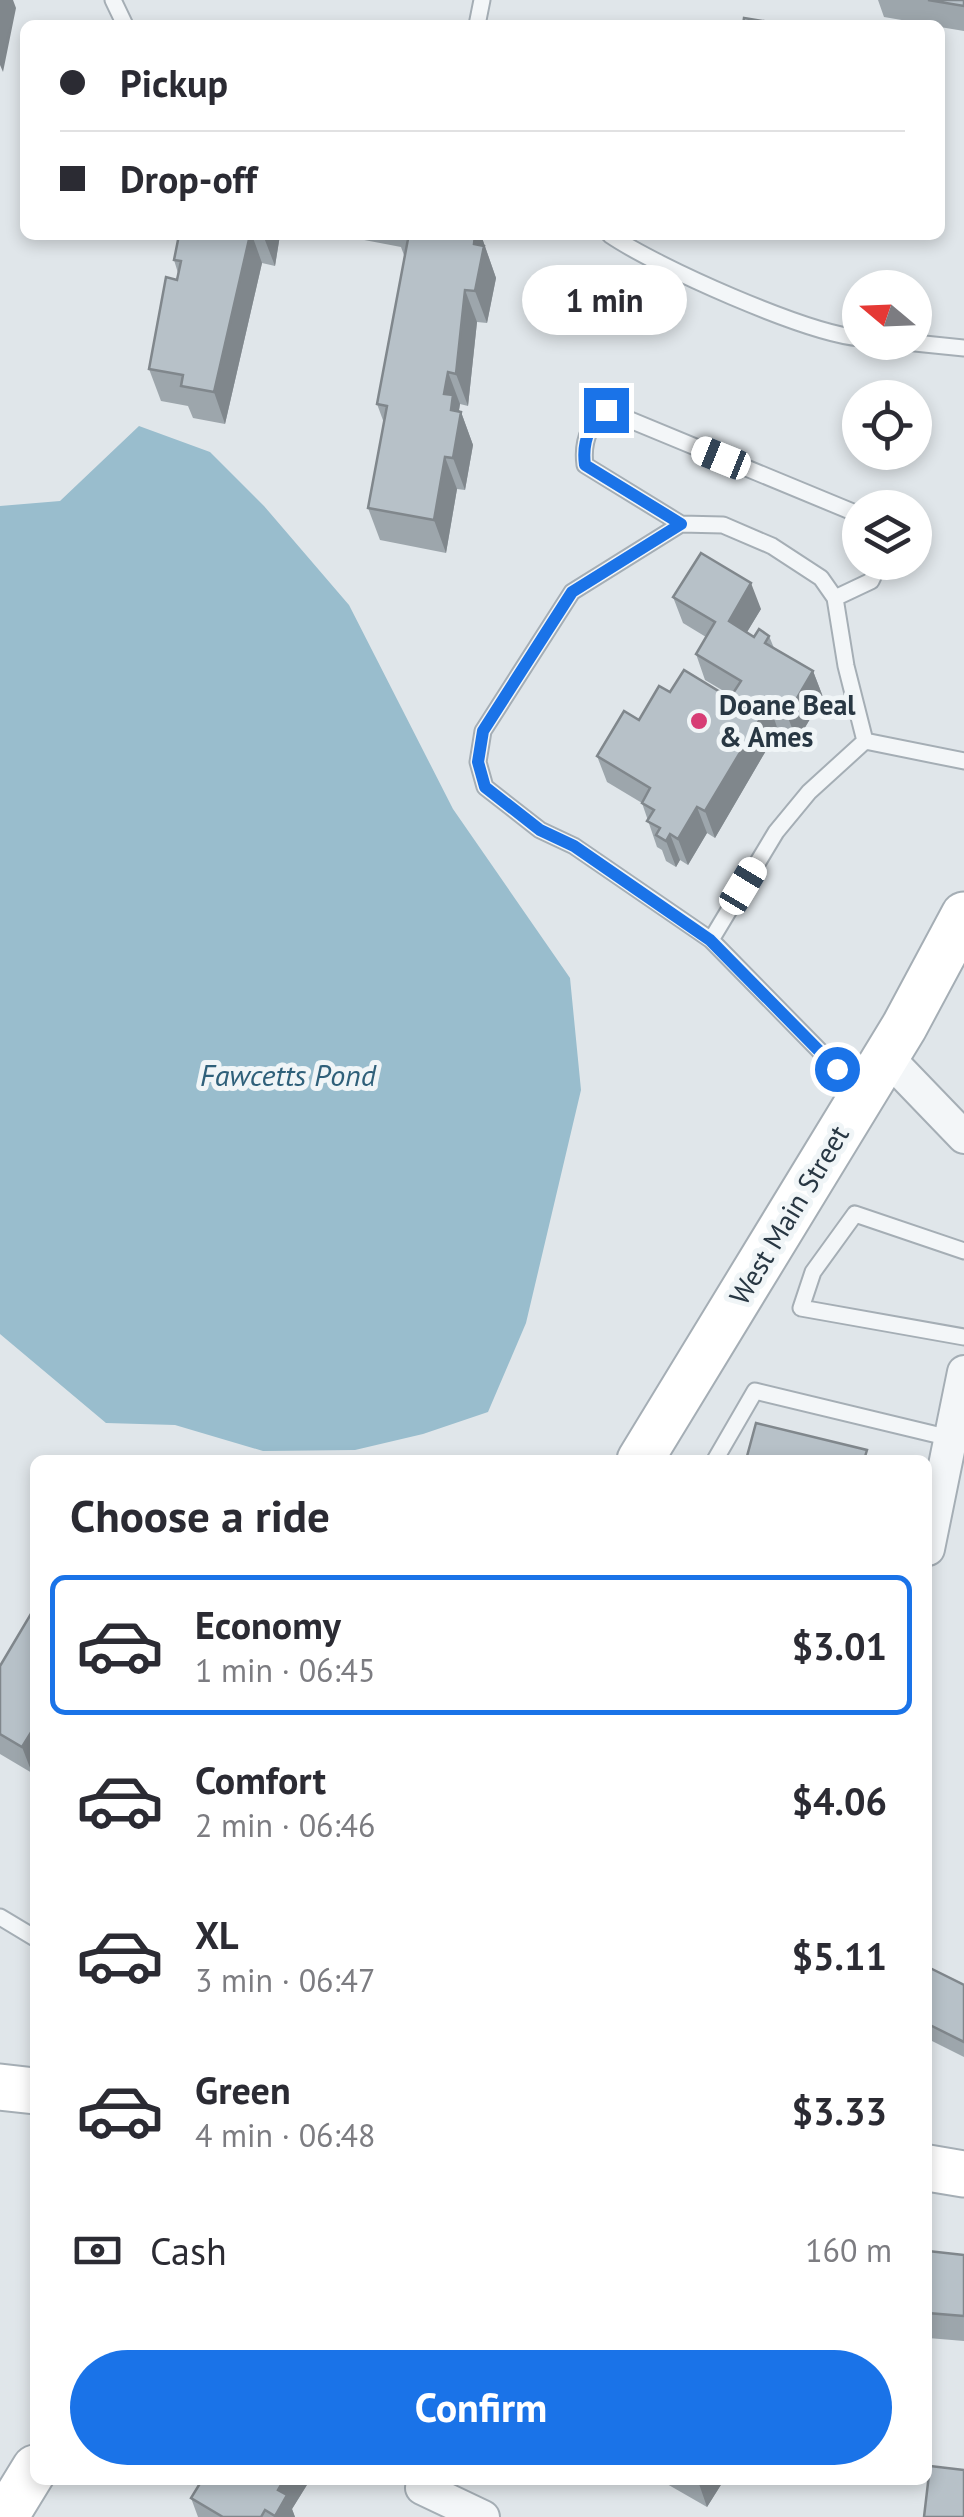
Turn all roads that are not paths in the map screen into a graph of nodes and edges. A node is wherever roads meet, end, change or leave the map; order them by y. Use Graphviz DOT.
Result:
graph roads {
  1 [pos="617,240"];
  2 [pos="842,332"];
  3 [pos="932,345"];
  4 [pos="964,348"];
  5 [pos="842,508"];
  6 [pos="681,524"];
  7 [pos="871,580"];
  8 [pos="835,598"];
  9 [pos="865,742"];
  10 [pos="964,761"];
  11 [pos="964,915"];
  12 [pos="710,940"];
  13 [pos="886,1056"];
  14 [pos="863,1095"];
  15 [pos="964,1137"];
  16 [pos="964,1251"];
  17 [pos="964,1336"];
  18 [pos="964,1372"];
  19 [pos="950,1438"];
  20 [pos="643,1455"];
  21 [pos="719,1455"];
  22 [pos="932,1529"];
  23 [pos="0,1918"];
  24 [pos="30,1935"];
  25 [pos="0,2087"];
  26 [pos="30,2090"];
  27 [pos="932,2169"];
  28 [pos="964,2174"];
  29 [pos="30,2476"];
  30 [pos="418,2495"];
  31 [pos="5,2517"];
  32 [pos="483,2517"];
  1 -- 2 [label="lane"];
  3 -- 4 [label="lane"];
  5 -- 6 [label="lane"];
  6 -- 8 [label="lane"];
  6 -- 12 [label="lane"];
  7 -- 8 [label="lane"];
  8 -- 9 [label="lane"];
  9 -- 10 [label="lane"];
  9 -- 12 [label="lane"];
  11 -- 13 [label="main road, West Main Street"];
  12 -- 14 [label="lane"];
  13 -- 14 [label="main road, West Main Street"];
  13 -- 15 [label="street"];
  14 -- 20 [label="main road, West Main Street"];
  16 -- 17 [label="lane"];
  18 -- 19 [label="street"];
  19 -- 21 [label="lane"];
  19 -- 22 [label="street"];
  23 -- 24 [label="lane"];
  25 -- 26 [label="main road"];
  27 -- 28 [label="main road"];
  29 -- 31 [label="main road"];
  30 -- 32 [label="street"];
}
